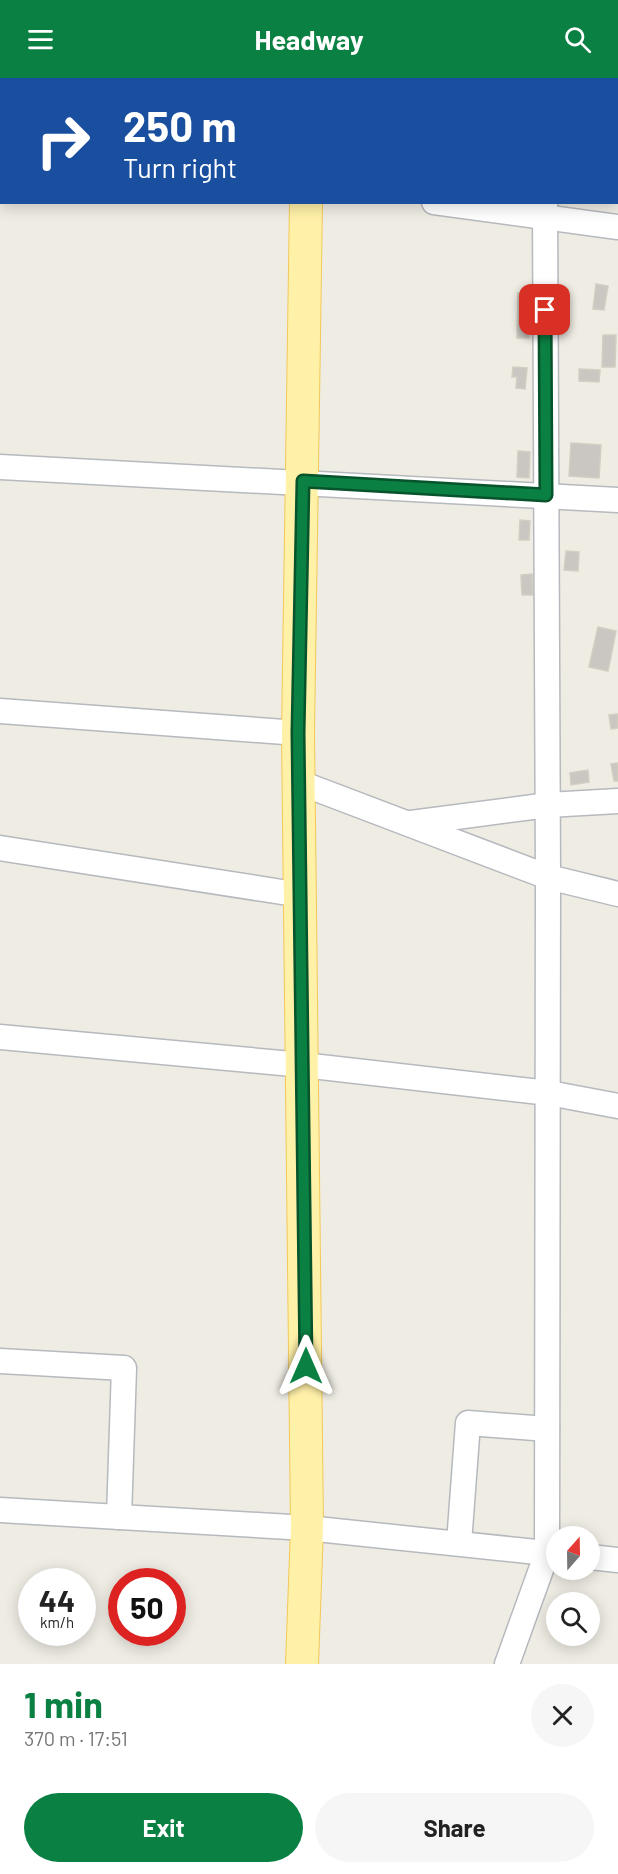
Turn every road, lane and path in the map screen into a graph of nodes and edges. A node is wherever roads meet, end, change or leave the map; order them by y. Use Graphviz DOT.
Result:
graph roads {
  1 [pos="306,204"];
  2 [pos="462,204"];
  3 [pos="545,210"];
  4 [pos="618,227"];
  5 [pos="0,467"];
  6 [pos="303,481"];
  7 [pos="546,495"];
  8 [pos="618,500"];
  9 [pos="0,711"];
  10 [pos="298,733"];
  11 [pos="298,782"];
  12 [pos="618,801"];
  13 [pos="548,805"];
  14 [pos="409,824"];
  15 [pos="0,848"];
  16 [pos="548,877"];
  17 [pos="618,894"];
  18 [pos="301,895"];
  19 [pos="0,1037"];
  20 [pos="303,1065"];
  21 [pos="549,1093"];
  22 [pos="618,1106"];
  23 [pos="0,1361"];
  24 [pos="548,1429"];
  25 [pos="0,1510"];
  26 [pos="119,1517"];
  27 [pos="551,1526"];
  28 [pos="307,1528"];
  29 [pos="459,1544"];
  30 [pos="546,1552"];
  31 [pos="600,1558"];
  32 [pos="618,1560"];
  33 [pos="546,1568"];
  34 [pos="302,1664"];
  35 [pos="507,1664"];
  1 -- 6 [label="main road"];
  2 -- 3 [label="street"];
  3 -- 4 [label="street"];
  3 -- 7 [label="street"];
  5 -- 6 [label="street"];
  6 -- 7 [label="street"];
  6 -- 10 [label="main road"];
  7 -- 8 [label="street"];
  7 -- 13 [label="street"];
  9 -- 10 [label="street"];
  10 -- 11 [label="main road"];
  11 -- 14 [label="street"];
  11 -- 18 [label="main road"];
  12 -- 13 [label="street"];
  13 -- 14 [label="street"];
  13 -- 16 [label="street"];
  14 -- 16 [label="street"];
  15 -- 18 [label="street"];
  16 -- 17 [label="street"];
  16 -- 21 [label="street"];
  18 -- 20 [label="main road"];
  19 -- 20 [label="street"];
  20 -- 21 [label="street"];
  20 -- 28 [label="main road"];
  21 -- 22 [label="street"];
  21 -- 24 [label="street"];
  23 -- 26 [label="street"];
  24 -- 27 [label="street"];
  24 -- 29 [label="street"];
  25 -- 26 [label="street"];
  26 -- 28 [label="street"];
  28 -- 29 [label="street"];
  28 -- 34 [label="main road"];
  29 -- 30 [label="street"];
  31 -- 32 [label="street"];
  33 -- 35 [label="street"];
}
